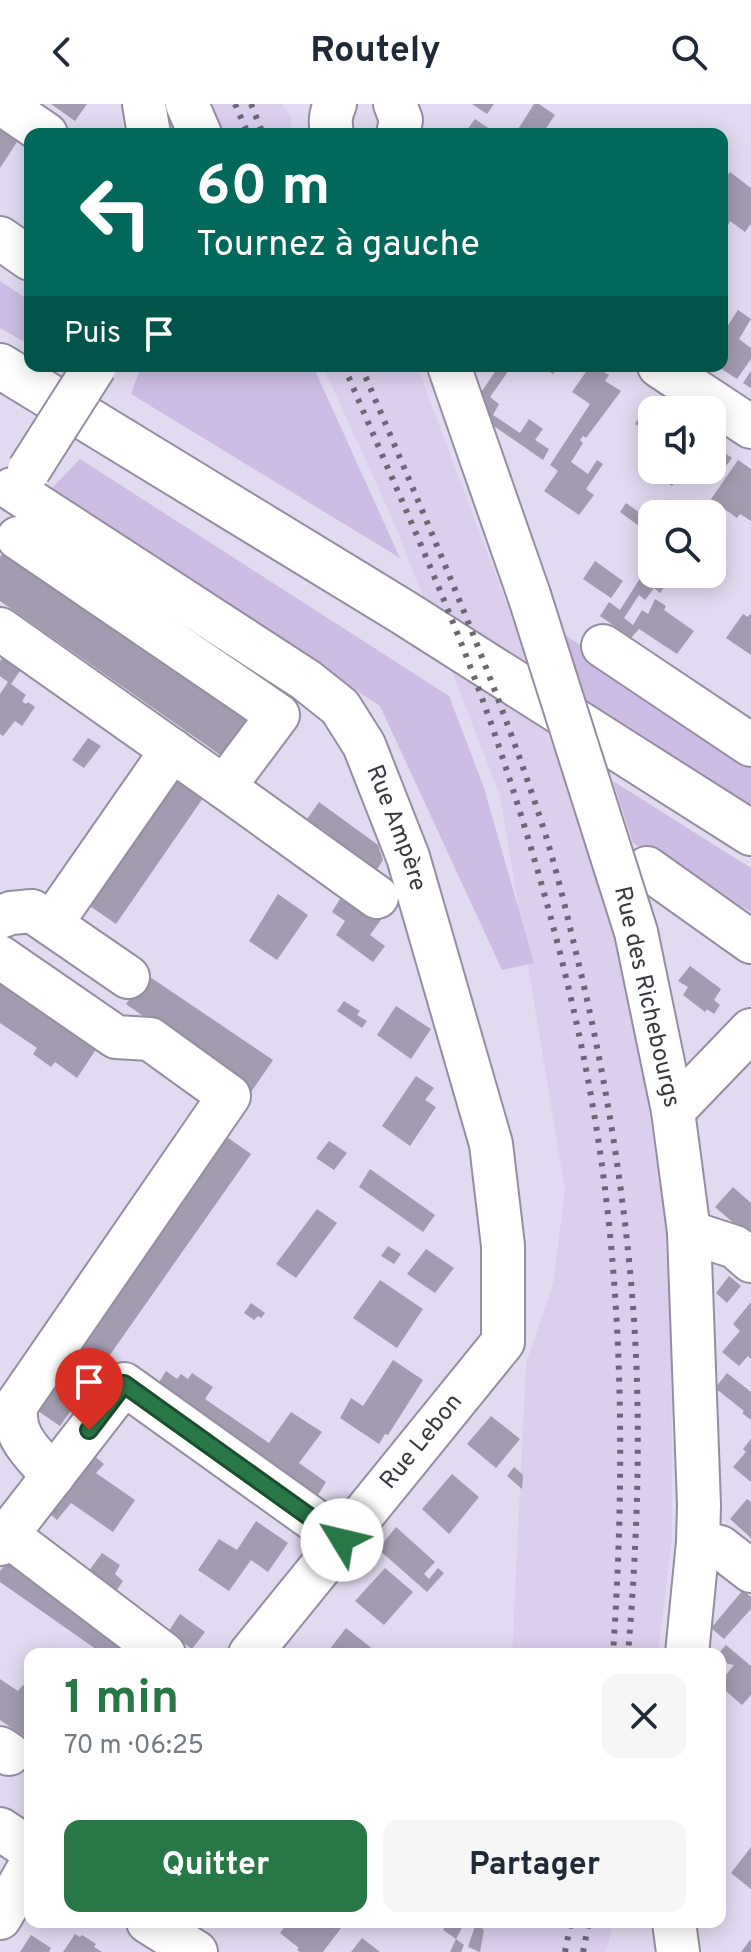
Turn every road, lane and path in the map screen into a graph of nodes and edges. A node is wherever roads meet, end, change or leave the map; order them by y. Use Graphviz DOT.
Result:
graph roads {
  1 [pos="2,104"];
  2 [pos="144,104"];
  3 [pos="187,104"];
  4 [pos="335,104"];
  5 [pos="37,128"];
  6 [pos="148,128"];
  7 [pos="197,128"];
  8 [pos="331,128"];
  9 [pos="0,238"];
  10 [pos="24,255"];
  11 [pos="0,366"];
  12 [pos="91,372"];
  13 [pos="451,372"];
  14 [pos="668,372"];
  15 [pos="751,427"];
  16 [pos="15,500"];
  17 [pos="0,629"];
  18 [pos="603,646"];
  19 [pos="751,745"];
  20 [pos="172,750"];
  21 [pos="224,787"];
  22 [pos="751,833"];
  23 [pos="647,868"];
  24 [pos="377,897"];
  25 [pos="0,917"];
  26 [pos="51,924"];
  27 [pos="751,942"];
  28 [pos="0,957"];
  29 [pos="128,977"];
  30 [pos="751,1030"];
  31 [pos="673,1111"];
  32 [pos="689,1232"];
  33 [pos="751,1261"];
  34 [pos="503,1342"];
  35 [pos="53,1476"];
  36 [pos="4,1540"];
  37 [pos="342,1540"];
  38 [pos="698,1542"];
  39 [pos="751,1571"];
  40 [pos="156,1648"];
  41 [pos="255,1648"];
  42 [pos="688,1648"];
  43 [pos="0,1829"];
  44 [pos="24,1845"];
  45 [pos="24,1876"];
  46 [pos="0,1918"];
  47 [pos="158,1928"];
  48 [pos="675,1928"];
  49 [pos="196,1952"];
  50 [pos="678,1952"];
  1 -- 5 [label="street"];
  2 -- 6 [label="street"];
  3 -- 7 [label="street"];
  4 -- 8 [label="street"];
  9 -- 10 [label="street"];
  11 -- 22 [label="main road"];
  12 -- 16 [label="street, bridge"];
  13 -- 31 [label="street, Rue des Richebourgs, bridge"];
  14 -- 15 [label="street"];
  16 -- 21 [label="street"];
  16 -- 34 [label="street, Rue Ampère"];
  17 -- 20 [label="street"];
  18 -- 19 [label="street"];
  20 -- 21 [label="street"];
  20 -- 26 [label="street"];
  21 -- 24 [label="street"];
  23 -- 27 [label="street"];
  25 -- 26 [label="street"];
  26 -- 29 [label="street"];
  28 -- 35 [label="street"];
  30 -- 31 [label="street"];
  31 -- 32 [label="street, Rue des Richebourgs"];
  32 -- 33 [label="street"];
  32 -- 38 [label="street, Rue des Richebourgs"];
  34 -- 37 [label="street, Rue Lebon"];
  35 -- 36 [label="street"];
  35 -- 37 [label="street"];
  36 -- 40 [label="street"];
  37 -- 41 [label="street, Rue Lebon"];
  38 -- 39 [label="street"];
  38 -- 42 [label="street, Rue des Richebourgs"];
  43 -- 44 [label="street"];
  45 -- 46 [label="street"];
  47 -- 49 [label="street"];
  48 -- 50 [label="street"];
}
